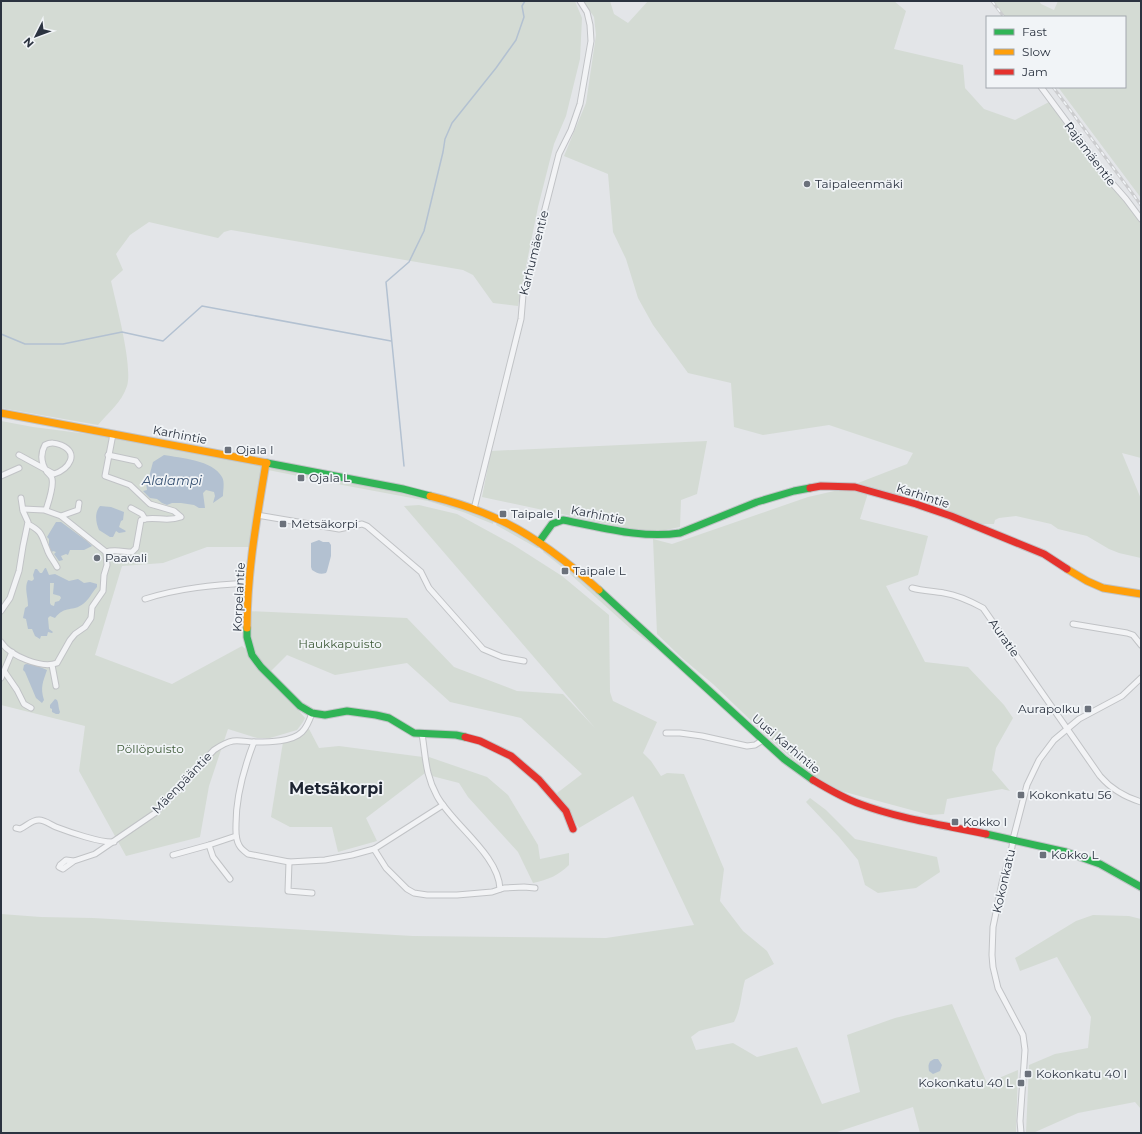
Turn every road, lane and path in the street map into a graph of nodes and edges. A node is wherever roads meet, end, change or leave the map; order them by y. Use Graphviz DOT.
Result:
graph roads {
  1 [pos="580,1"];
  2 [pos="1042,88"];
  3 [pos="1141,219"];
  4 [pos="1,413"];
  5 [pos="113,434"];
  6 [pos="19,455"];
  7 [pos="108,456"];
  8 [pos="266,463"];
  9 [pos="139,465"];
  10 [pos="19,468"];
  11 [pos="46,470"];
  12 [pos="1,476"];
  13 [pos="21,498"];
  14 [pos="79,503"];
  15 [pos="131,508"];
  16 [pos="23,509"];
  17 [pos="474,509"];
  18 [pos="46,510"];
  19 [pos="257,515"];
  20 [pos="61,516"];
  21 [pos="145,519"];
  22 [pos="28,524"];
  23 [pos="539,542"];
  24 [pos="106,552"];
  25 [pos="57,567"];
  26 [pos="249,583"];
  27 [pos="912,588"];
  28 [pos="1141,594"];
  29 [pos="145,599"];
  30 [pos="8,601"];
  31 [pos="1,604"];
  32 [pos="1,611"];
  33 [pos="1073,624"];
  34 [pos="1,643"];
  35 [pos="1141,645"];
  36 [pos="12,652"];
  37 [pos="524,661"];
  38 [pos="52,665"];
  39 [pos="4,671"];
  40 [pos="1,678"];
  41 [pos="1141,678"];
  42 [pos="56,686"];
  43 [pos="31,708"];
  44 [pos="312,713"];
  45 [pos="1067,729"];
  46 [pos="422,734"];
  47 [pos="666,734"];
  48 [pos="763,740"];
  49 [pos="254,742"];
  50 [pos="1141,802"];
  51 [pos="442,805"];
  52 [pos="16,828"];
  53 [pos="573,830"];
  54 [pos="236,836"];
  55 [pos="1013,839"];
  56 [pos="102,840"];
  57 [pos="115,841"];
  58 [pos="210,845"];
  59 [pos="105,848"];
  60 [pos="374,849"];
  61 [pos="173,855"];
  62 [pos="74,861"];
  63 [pos="289,862"];
  64 [pos="230,879"];
  65 [pos="1141,887"];
  66 [pos="535,888"];
  67 [pos="500,889"];
  68 [pos="312,894"];
  69 [pos="1021,1133"];
  1 -- 17 [label="street, Karhumäentie"];
  2 -- 3 [label="street, Rajamäentie"];
  4 -- 5 [label="street, Karhintie"];
  5 -- 7 [label="street"];
  5 -- 8 [label="street, Karhintie"];
  6 -- 11 [label="street"];
  7 -- 9 [label="street"];
  7 -- 21 [label="street"];
  8 -- 17 [label="street, Karhintie"];
  8 -- 19 [label="street, Korpelantie"];
  10 -- 12 [label="street"];
  11 -- 11 [label="street"];
  11 -- 18 [label="street"];
  13 -- 16 [label="street"];
  14 -- 20 [label="street"];
  15 -- 21 [label="street"];
  16 -- 18 [label="street"];
  16 -- 22 [label="street"];
  17 -- 23 [label="street, Karhintie"];
  18 -- 20 [label="street"];
  19 -- 26 [label="street, Korpelantie"];
  19 -- 37 [label="street"];
  20 -- 24 [label="street"];
  21 -- 24 [label="street"];
  22 -- 25 [label="street"];
  22 -- 30 [label="street"];
  23 -- 28 [label="street, Karhintie"];
  23 -- 48 [label="street, Uusi Karhintie"];
  24 -- 38 [label="street"];
  26 -- 29 [label="street"];
  26 -- 44 [label="street, Korpelantie"];
  27 -- 45 [label="street, Auratie"];
  30 -- 31 [label="street"];
  30 -- 32 [label="street"];
  33 -- 35 [label="street"];
  34 -- 36 [label="street"];
  36 -- 38 [label="street"];
  36 -- 39 [label="street"];
  38 -- 42 [label="street"];
  39 -- 40 [label="street"];
  39 -- 43 [label="street"];
  41 -- 45 [label="street, Kokonkatu"];
  44 -- 46 [label="street"];
  44 -- 49 [label="street, Mäenpääntie"];
  45 -- 50 [label="street"];
  45 -- 55 [label="street, Kokonkatu"];
  46 -- 51 [label="street"];
  46 -- 53 [label="street"];
  47 -- 48 [label="street"];
  48 -- 55 [label="street, Uusi Karhintie"];
  49 -- 54 [label="street"];
  49 -- 57 [label="street, Mäenpääntie"];
  51 -- 60 [label="street"];
  51 -- 67 [label="street"];
  52 -- 56 [label="street"];
  54 -- 58 [label="street"];
  54 -- 63 [label="street"];
  55 -- 65 [label="street, Uusi Karhintie"];
  55 -- 69 [label="street, Kokonkatu"];
  56 -- 57 [label="street"];
  56 -- 59 [label="street"];
  57 -- 59 [label="street, Mäenpääntie"];
  58 -- 61 [label="street"];
  58 -- 64 [label="street"];
  59 -- 62 [label="street, Mäenpääntie"];
  60 -- 63 [label="street"];
  60 -- 67 [label="street"];
  63 -- 68 [label="street"];
  66 -- 67 [label="street"];
}
